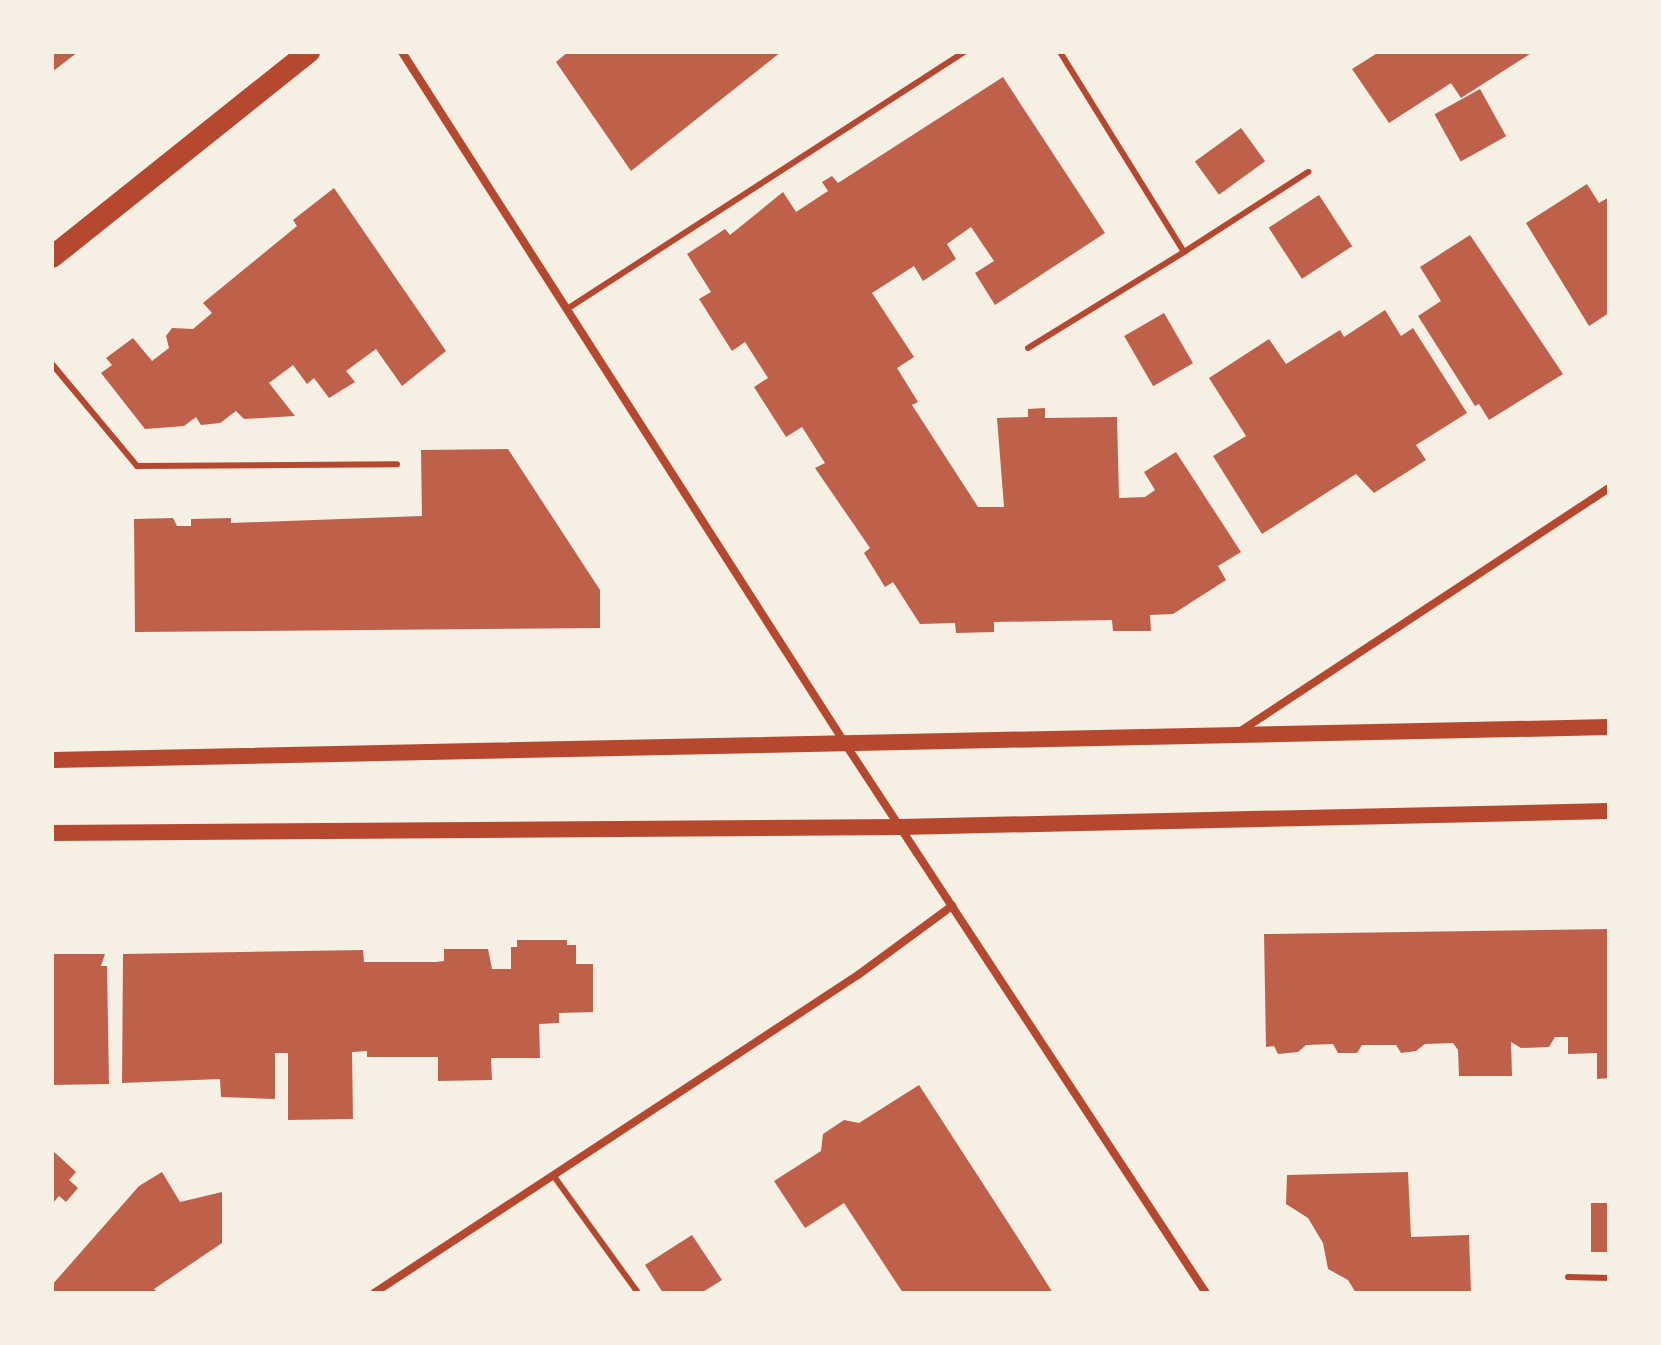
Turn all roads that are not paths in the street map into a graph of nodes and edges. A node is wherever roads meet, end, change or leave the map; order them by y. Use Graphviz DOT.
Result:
graph roads {
  1 [pos="309,52"];
  2 [pos="402,52"];
  3 [pos="965,52"];
  4 [pos="1060,52"];
  5 [pos="1308,172"];
  6 [pos="1184,252"];
  7 [pos="52,257"];
  8 [pos="567,309"];
  9 [pos="1028,348"];
  10 [pos="52,364"];
  11 [pos="397,464"];
  12 [pos="1609,488"];
  13 [pos="1609,727"];
  14 [pos="1235,734"];
  15 [pos="846,745"];
  16 [pos="52,760"];
  17 [pos="1609,811"];
  18 [pos="900,827"];
  19 [pos="52,833"];
  20 [pos="952,906"];
  21 [pos="553,1175"];
  22 [pos="1568,1277"];
  23 [pos="1609,1278"];
  24 [pos="374,1293"];
  25 [pos="638,1293"];
  26 [pos="1206,1293"];
  1 -- 7 [label="highway"];
  2 -- 8 [label="street"];
  3 -- 8 [label="lane"];
  4 -- 6 [label="lane"];
  5 -- 6 [label="lane"];
  6 -- 9 [label="lane"];
  8 -- 15 [label="street"];
  10 -- 11 [label="lane"];
  12 -- 14 [label="street"];
  13 -- 14 [label="main road"];
  14 -- 15 [label="main road"];
  15 -- 16 [label="main road"];
  15 -- 18 [label="street"];
  17 -- 18 [label="main road"];
  18 -- 19 [label="main road"];
  18 -- 20 [label="street"];
  20 -- 21 [label="street"];
  20 -- 26 [label="street"];
  21 -- 24 [label="street"];
  21 -- 25 [label="lane"];
  22 -- 23 [label="lane"];
}
